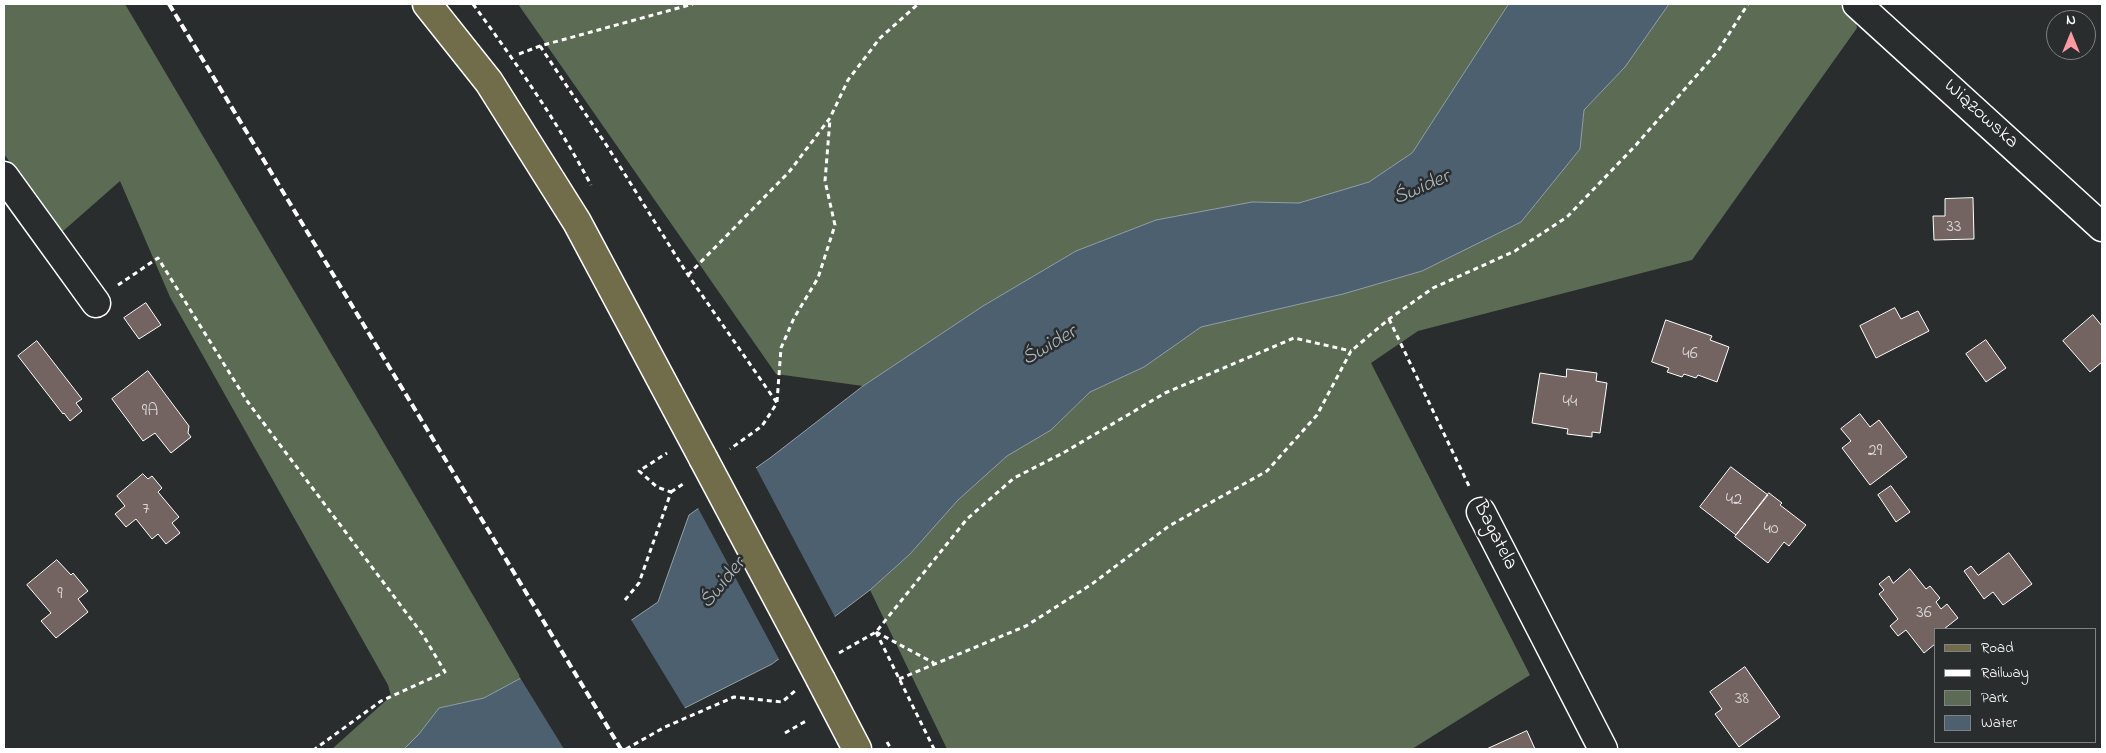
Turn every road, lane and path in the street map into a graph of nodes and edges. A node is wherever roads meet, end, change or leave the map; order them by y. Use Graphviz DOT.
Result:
graph roads {
  1 [pos="428,4"];
  2 [pos="693,4"];
  3 [pos="918,4"];
  4 [pos="1748,4"];
  5 [pos="1857,4"];
  6 [pos="540,46"];
  7 [pos="519,54"];
  8 [pos="830,118"];
  9 [pos="4,176"];
  10 [pos="2102,227"];
  11 [pos="133,273"];
  12 [pos="688,275"];
  13 [pos="96,303"];
  14 [pos="1389,320"];
  15 [pos="1351,351"];
  16 [pos="777,403"];
  17 [pos="668,452"];
  18 [pos="713,456"];
  19 [pos="686,481"];
  20 [pos="671,492"];
  21 [pos="1481,512"];
  22 [pos="626,600"];
  23 [pos="876,632"];
  24 [pos="935,663"];
  25 [pos="899,678"];
  26 [pos="782,702"];
  27 [pos="806,721"];
  28 [pos="784,733"];
  29 [pos="315,749"];
  30 [pos="626,749"];
  31 [pos="857,749"];
  32 [pos="934,749"];
  33 [pos="1603,749"];
  1 -- 18 [label="main road"];
  2 -- 6 [label="path"];
  3 -- 8 [label="path"];
  4 -- 14 [label="path"];
  5 -- 10 [label="street, Wiązowska"];
  6 -- 7 [label="path"];
  6 -- 12 [label="path"];
  8 -- 12 [label="path"];
  8 -- 16 [label="path"];
  9 -- 13 [label="street"];
  11 -- 29 [label="path"];
  12 -- 16 [label="path"];
  14 -- 15 [label="path"];
  14 -- 21 [label="path, Bagatela"];
  15 -- 23 [label="path"];
  15 -- 24 [label="path"];
  16 -- 18 [label="path"];
  17 -- 20 [label="path"];
  18 -- 31 [label="main road, bridge"];
  19 -- 20 [label="path"];
  20 -- 22 [label="path"];
  21 -- 33 [label="street, Bagatela"];
  23 -- 24 [label="path"];
  23 -- 25 [label="path"];
  24 -- 25 [label="path"];
  25 -- 32 [label="path"];
  26 -- 30 [label="path"];
  27 -- 28 [label="path"];
}
